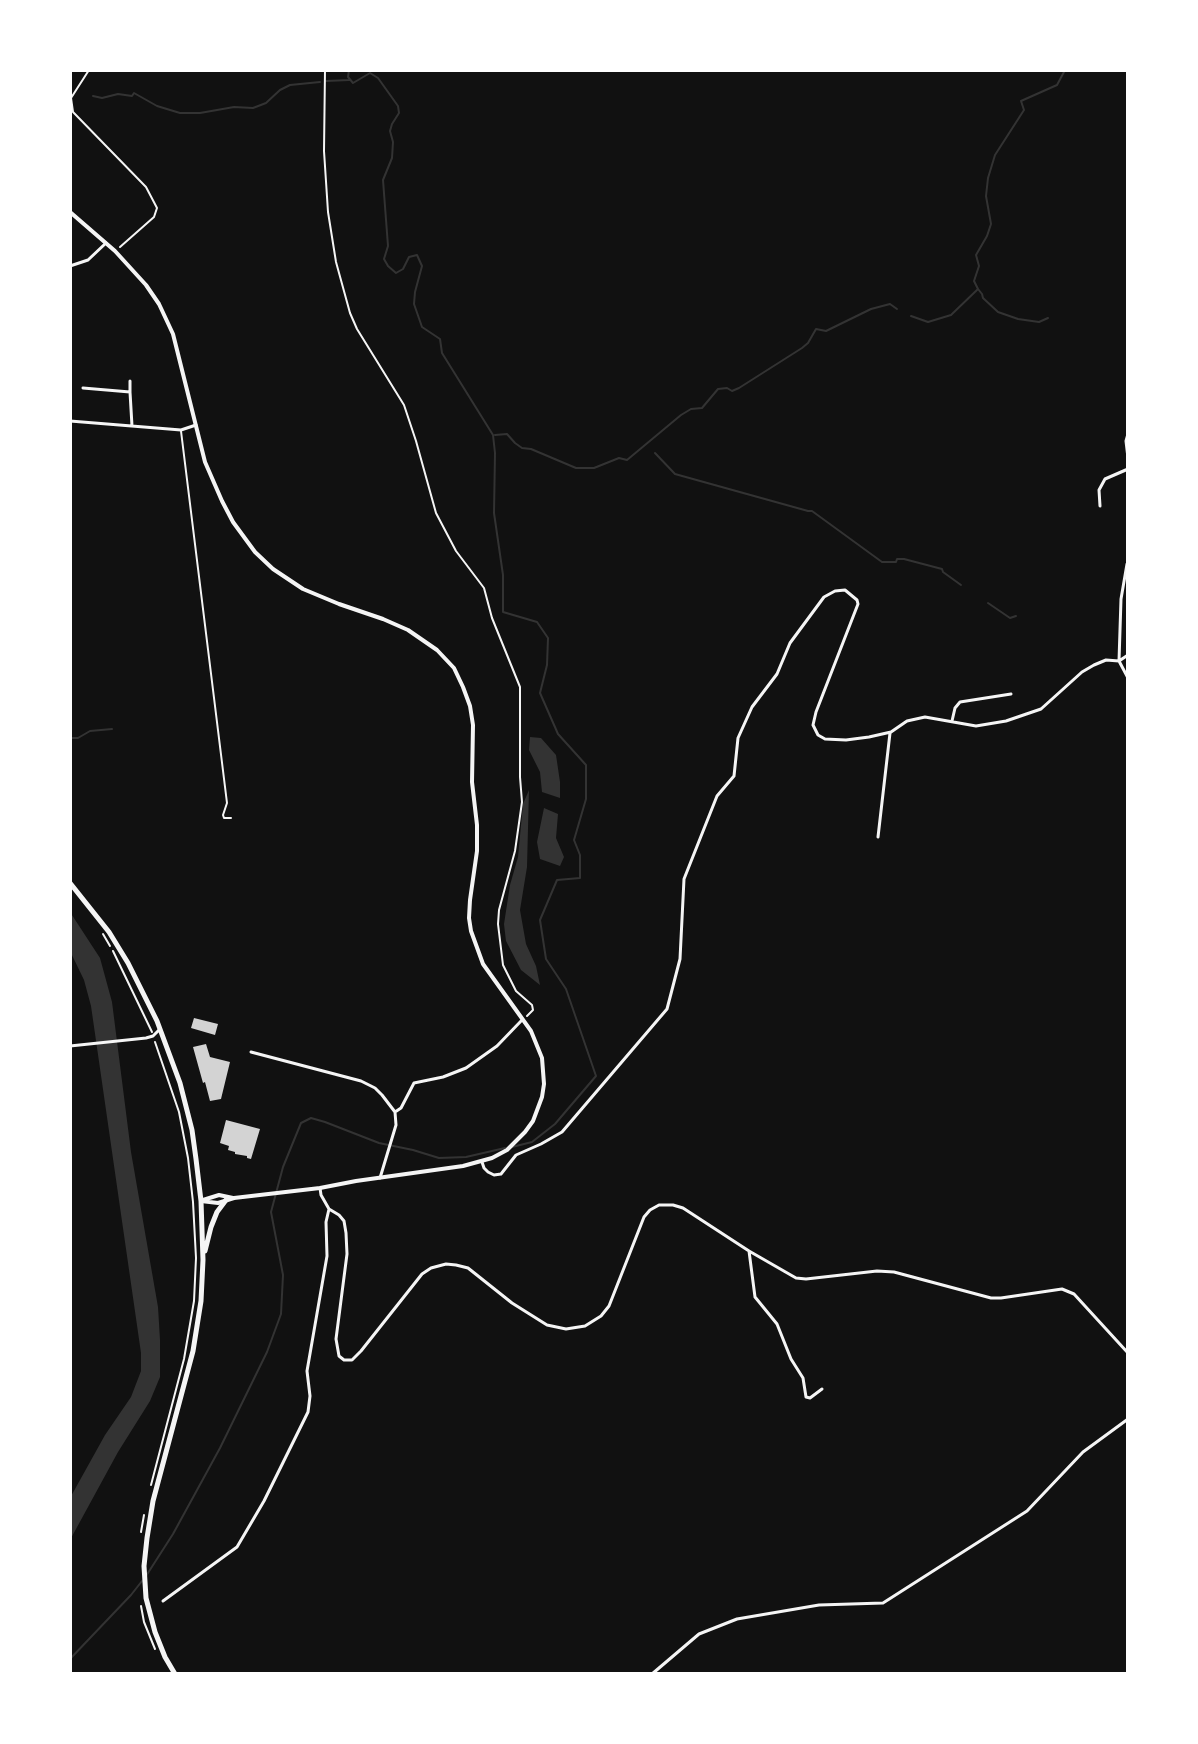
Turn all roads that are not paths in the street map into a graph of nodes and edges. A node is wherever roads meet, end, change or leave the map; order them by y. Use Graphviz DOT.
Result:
graph roads {
  1 [pos="70,212"];
  2 [pos="106,243"];
  3 [pos="70,266"];
  4 [pos="130,381"];
  5 [pos="83,388"];
  6 [pos="130,392"];
  7 [pos="70,421"];
  8 [pos="196,425"];
  9 [pos="132,426"];
  10 [pos="181,430"];
  11 [pos="1128,434"];
  12 [pos="1128,458"];
  13 [pos="1128,469"];
  14 [pos="1100,506"];
  15 [pos="1128,564"];
  16 [pos="1128,655"];
  17 [pos="1119,661"];
  18 [pos="1128,678"];
  19 [pos="1011,694"];
  20 [pos="952,721"];
  21 [pos="891,732"];
  22 [pos="231,818"];
  23 [pos="878,837"];
  24 [pos="70,883"];
  25 [pos="523,1018"];
  26 [pos="160,1028"];
  27 [pos="70,1046"];
  28 [pos="251,1052"];
  29 [pos="323,1066"];
  30 [pos="330,1073"];
  31 [pos="395,1112"];
  32 [pos="482,1162"];
  33 [pos="380,1178"];
  34 [pos="320,1188"];
  35 [pos="234,1198"];
  36 [pos="226,1200"];
  37 [pos="201,1201"];
  38 [pos="329,1209"];
  39 [pos="749,1251"];
  40 [pos="203,1260"];
  41 [pos="1128,1353"];
  42 [pos="822,1389"];
  43 [pos="1128,1419"];
  44 [pos="163,1601"];
  45 [pos="175,1674"];
  46 [pos="652,1674"];
  1 -- 2 [label="street"];
  2 -- 3 [label="street"];
  2 -- 8 [label="street"];
  4 -- 6 [label="street"];
  5 -- 6 [label="street"];
  6 -- 9 [label="street"];
  7 -- 9 [label="street"];
  8 -- 10 [label="street"];
  8 -- 25 [label="street"];
  9 -- 10 [label="street"];
  10 -- 22 [label="lane"];
  11 -- 12 [label="street"];
  13 -- 14 [label="street"];
  15 -- 17 [label="street"];
  16 -- 17 [label="street"];
  17 -- 18 [label="street"];
  17 -- 20 [label="street"];
  19 -- 20 [label="street"];
  20 -- 21 [label="street"];
  21 -- 23 [label="street"];
  21 -- 32 [label="street"];
  24 -- 26 [label="main road"];
  25 -- 31 [label="street"];
  25 -- 32 [label="street"];
  26 -- 27 [label="street"];
  26 -- 37 [label="main road"];
  28 -- 30 [label="street"];
  29 -- 30 [label="street"];
  30 -- 31 [label="street"];
  31 -- 33 [label="street"];
  32 -- 33 [label="street"];
  33 -- 34 [label="street"];
  34 -- 35 [label="street"];
  34 -- 38 [label="street"];
  35 -- 36 [label="street"];
  35 -- 37 [label="street"];
  36 -- 37 [label="street"];
  36 -- 40 [label="main road"];
  37 -- 40 [label="main road"];
  38 -- 39 [label="street"];
  38 -- 44 [label="street"];
  39 -- 41 [label="street"];
  39 -- 42 [label="street"];
  40 -- 45 [label="main road"];
  43 -- 46 [label="street"];
}
